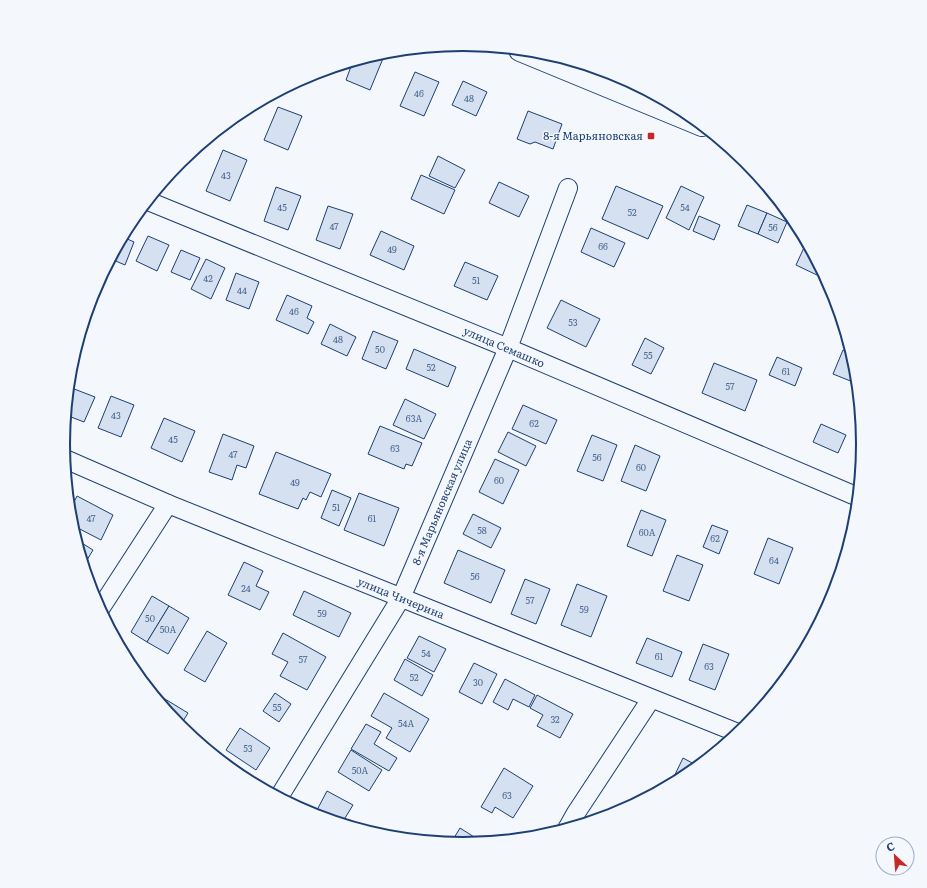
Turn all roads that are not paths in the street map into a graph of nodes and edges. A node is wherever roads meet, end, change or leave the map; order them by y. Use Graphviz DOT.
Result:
graph roads {
  1 [pos="559,63"];
  2 [pos="608,79"];
  3 [pos="664,107"];
  4 [pos="568,188"];
  5 [pos="153,203"];
  6 [pos="508,348"];
  7 [pos="71,461"];
  8 [pos="853,495"];
  9 [pos="168,504"];
  10 [pos="401,598"];
  11 [pos="104,603"];
  12 [pos="651,699"];
  13 [pos="732,731"];
  14 [pos="282,792"];
  15 [pos="570,822"];
  1 -- 2 [label="main road"];
  2 -- 3 [label="main road"];
  4 -- 6 [label="street, 8-я Марьяновская улица"];
  5 -- 6 [label="street, улица Семашко"];
  6 -- 8 [label="street, улица Семашко"];
  6 -- 10 [label="street, 8-я Марьяновская улица"];
  7 -- 9 [label="street, улица Чичерина"];
  9 -- 10 [label="street, улица Чичерина"];
  9 -- 11 [label="street"];
  10 -- 12 [label="street, улица Чичерина"];
  10 -- 14 [label="street, 8-я Марьяновская улица"];
  12 -- 13 [label="street, улица Чичерина"];
  12 -- 15 [label="street"];
}
